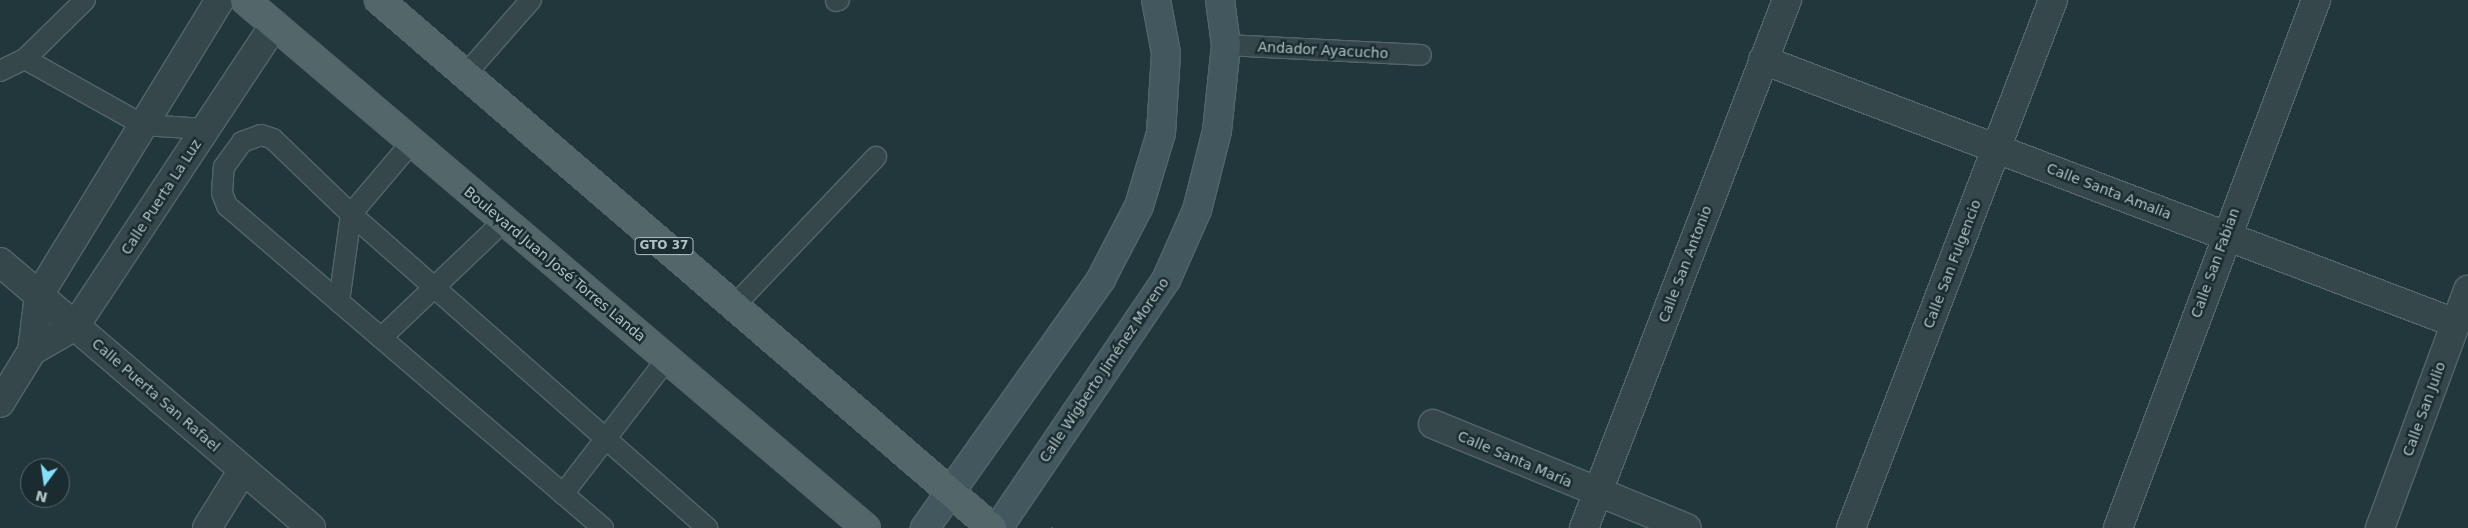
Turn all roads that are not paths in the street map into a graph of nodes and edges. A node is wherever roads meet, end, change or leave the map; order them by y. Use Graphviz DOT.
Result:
graph roads {
  1 [pos="85,0"];
  2 [pos="220,0"];
  3 [pos="245,0"];
  4 [pos="379,0"];
  5 [pos="531,0"];
  6 [pos="1156,0"];
  7 [pos="1220,0"];
  8 [pos="1787,0"];
  9 [pos="2053,0"];
  10 [pos="2316,0"];
  11 [pos="274,26"];
  12 [pos="1226,45"];
  13 [pos="1421,55"];
  14 [pos="25,59"];
  15 [pos="1763,60"];
  16 [pos="0,71"];
  17 [pos="465,75"];
  18 [pos="144,125"];
  19 [pos="205,129"];
  20 [pos="412,142"];
  21 [pos="1997,147"];
  22 [pos="876,157"];
  23 [pos="351,214"];
  24 [pos="504,221"];
  25 [pos="2225,236"];
  26 [pos="0,262"];
  27 [pos="433,287"];
  28 [pos="2468,290"];
  29 [pos="39,295"];
  30 [pos="339,302"];
  31 [pos="734,306"];
  32 [pos="2455,323"];
  33 [pos="75,326"];
  34 [pos="381,338"];
  35 [pos="32,351"];
  36 [pos="666,359"];
  37 [pos="0,402"];
  38 [pos="1433,424"];
  39 [pos="607,440"];
  40 [pos="243,470"];
  41 [pos="948,491"];
  42 [pos="563,494"];
  43 [pos="1597,494"];
  44 [pos="207,528"];
  45 [pos="311,528"];
  46 [pos="603,528"];
  47 [pos="706,528"];
  48 [pos="866,528"];
  49 [pos="925,528"];
  50 [pos="992,528"];
  51 [pos="998,528"];
  52 [pos="1584,528"];
  53 [pos="1687,528"];
  54 [pos="1851,528"];
  55 [pos="2118,528"];
  56 [pos="2380,528"];
  1 -- 14 [label="lane"];
  2 -- 18 [label="street, Calle Puerta La Luz"];
  3 -- 11 [label="main road, Boulevard Juan José Torres Landa"];
  4 -- 17 [label="main road, GTO 37"];
  5 -- 17 [label="lane"];
  6 -- 41 [label="street"];
  7 -- 12 [label="street, Calle Wigberto Jiménez Moreno"];
  8 -- 15 [label="street, Calle San Antonio"];
  9 -- 21 [label="street, Calle San Fulgencio"];
  10 -- 25 [label="street, Calle San Fabian"];
  11 -- 19 [label="street, Calle Puerta La Luz"];
  11 -- 20 [label="main road, Boulevard Juan José Torres Landa"];
  12 -- 13 [label="lane, Andador Ayacucho"];
  12 -- 51 [label="street, Calle Wigberto Jiménez Moreno"];
  14 -- 16 [label="lane"];
  14 -- 18 [label="lane"];
  15 -- 21 [label="street, Calle Santa Amalia"];
  15 -- 43 [label="street, Calle San Antonio"];
  17 -- 31 [label="main road, GTO 37"];
  18 -- 19 [label="lane"];
  18 -- 29 [label="street, Calle Puerta La Luz"];
  19 -- 33 [label="street, Calle Puerta La Luz"];
  20 -- 23 [label="lane"];
  20 -- 24 [label="main road, Boulevard Juan José Torres Landa"];
  21 -- 25 [label="street, Calle Santa Amalia"];
  21 -- 54 [label="street, Calle San Fulgencio"];
  22 -- 31 [label="lane"];
  23 -- 27 [label="lane"];
  23 -- 30 [label="lane"];
  23 -- 30 [label="lane"];
  24 -- 27 [label="lane"];
  24 -- 36 [label="main road, Boulevard Juan José Torres Landa"];
  25 -- 32 [label="street, Calle Santa Amalia"];
  25 -- 55 [label="street, Calle San Fabian"];
  26 -- 29 [label="street, Calle Puerta San Rafael"];
  27 -- 34 [label="lane"];
  27 -- 39 [label="lane"];
  28 -- 32 [label="street, Calle San Julio"];
  29 -- 33 [label="street, Calle Puerta San Rafael"];
  29 -- 35 [label="street, Calle Puerta La Luz"];
  30 -- 34 [label="lane"];
  31 -- 41 [label="main road, GTO 37"];
  32 -- 56 [label="street, Calle San Julio"];
  33 -- 35 [label="street, Calle Puerta La Luz"];
  33 -- 40 [label="street, Calle Puerta San Rafael"];
  34 -- 42 [label="lane"];
  35 -- 37 [label="street, Calle Puerta La Luz"];
  36 -- 39 [label="lane"];
  36 -- 48 [label="main road, Boulevard Juan José Torres Landa"];
  38 -- 43 [label="street, Calle Santa María"];
  39 -- 42 [label="lane"];
  39 -- 47 [label="lane"];
  40 -- 44 [label="street"];
  40 -- 45 [label="street, Calle Puerta San Rafael"];
  41 -- 49 [label="street"];
  41 -- 50 [label="main road, GTO 37"];
  42 -- 46 [label="lane"];
  43 -- 52 [label="street, Calle San Antonio"];
  43 -- 53 [label="street, Calle Santa María"];
}
